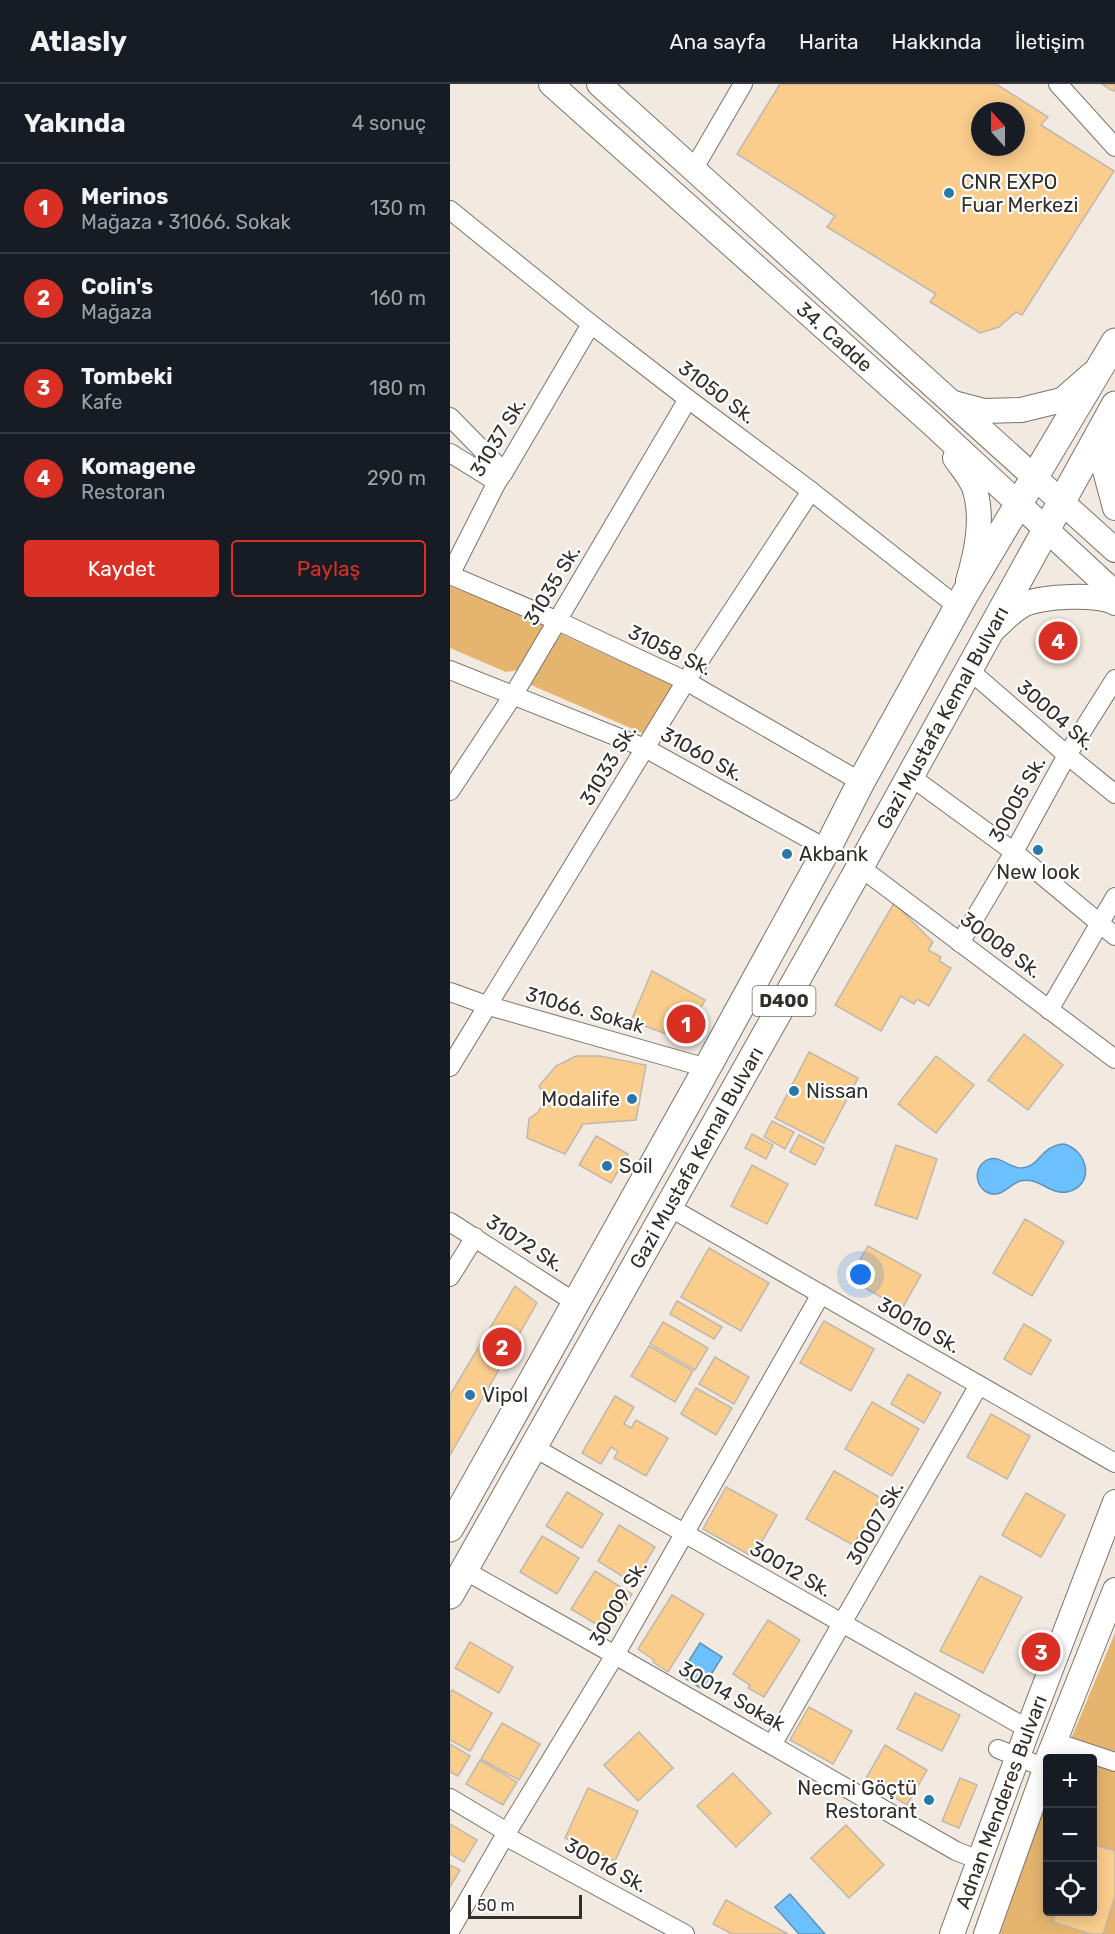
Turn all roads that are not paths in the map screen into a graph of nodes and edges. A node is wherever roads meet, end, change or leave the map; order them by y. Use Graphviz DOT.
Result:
graph roads {
  1 [pos="551,84"];
  2 [pos="599,84"];
  3 [pos="743,84"];
  4 [pos="1058,84"];
  5 [pos="1115,147"];
  6 [pos="693,170"];
  7 [pos="450,210"];
  8 [pos="591,324"];
  9 [pos="1115,342"];
  10 [pos="1102,366"];
  11 [pos="688,399"];
  12 [pos="951,402"];
  13 [pos="1114,406"];
  14 [pos="450,417"];
  15 [pos="930,422"];
  16 [pos="450,453"];
  17 [pos="1110,457"];
  18 [pos="500,477"];
  19 [pos="1034,477"];
  20 [pos="811,491"];
  21 [pos="1060,501"];
  22 [pos="1018,503"];
  23 [pos="1115,508"];
  24 [pos="1046,528"];
  25 [pos="1115,550"];
  26 [pos="450,575"];
  27 [pos="1115,593"];
  28 [pos="961,600"];
  29 [pos="1115,603"];
  30 [pos="558,621"];
  31 [pos="987,634"];
  32 [pos="968,669"];
  33 [pos="450,670"];
  34 [pos="1115,679"];
  35 [pos="686,681"];
  36 [pos="514,694"];
  37 [pos="645,748"];
  38 [pos="1067,755"];
  39 [pos="910,776"];
  40 [pos="861,783"];
  41 [pos="450,791"];
  42 [pos="1115,794"];
  43 [pos="827,849"];
  44 [pos="1014,852"];
  45 [pos="860,867"];
  46 [pos="1115,897"];
  47 [pos="1100,924"];
  48 [pos="1115,936"];
  49 [pos="960,943"];
  50 [pos="450,992"];
  51 [pos="489,1005"];
  52 [pos="1049,1010"];
  53 [pos="1115,1059"];
  54 [pos="450,1067"];
  55 [pos="707,1068"];
  56 [pos="669,1207"];
  57 [pos="450,1222"];
  58 [pos="475,1238"];
  59 [pos="450,1277"];
  60 [pos="821,1294"];
  61 [pos="576,1303"];
  62 [pos="979,1385"];
  63 [pos="532,1447"];
  64 [pos="1115,1463"];
  65 [pos="1115,1502"];
  66 [pos="450,1528"];
  67 [pos="684,1533"];
  68 [pos="457,1566"];
  69 [pos="1115,1590"];
  70 [pos="450,1594"];
  71 [pos="843,1625"];
  72 [pos="615,1654"];
  73 [pos="1028,1729"];
  74 [pos="772,1745"];
  75 [pos="1008,1753"];
  76 [pos="1053,1754"];
  77 [pos="1057,1754"];
  78 [pos="1091,1754"];
  79 [pos="1097,1756"];
  80 [pos="1043,1761"];
  81 [pos="1115,1762"];
  82 [pos="1043,1782"];
  83 [pos="450,1798"];
  84 [pos="506,1834"];
  85 [pos="979,1860"];
  86 [pos="450,1931"];
  87 [pos="685,1934"];
  88 [pos="952,1934"];
  89 [pos="986,1934"];
  1 -- 15 [label="main road, 34. Cadde"];
  2 -- 6 [label="main road, 34. Cadde"];
  3 -- 6 [label="street"];
  4 -- 5 [label="street"];
  6 -- 12 [label="main road, 34. Cadde"];
  7 -- 8 [label="street, 31050 Sk."];
  8 -- 11 [label="street, 31050 Sk."];
  8 -- 18 [label="street, 31037 Sk."];
  9 -- 10 [label="highway, Gazi Mustafa Kemal Bulvarı / D400"];
  10 -- 12 [label="main road"];
  10 -- 19 [label="highway, Gazi Mustafa Kemal Bulvarı / D400"];
  11 -- 20 [label="street, 31050 Sk."];
  11 -- 30 [label="street, 31035 Sk."];
  12 -- 19 [label="main road, 34. Cadde"];
  13 -- 17 [label="main road"];
  13 -- 21 [label="highway, Gazi Mustafa Kemal Bulvarı / D400"];
  14 -- 18 [label="street"];
  15 -- 22 [label="main road, 34. Cadde"];
  15 -- 28 [label="main road"];
  16 -- 18 [label="street"];
  17 -- 23 [label="main road"];
  18 -- 26 [label="street, 31037 Sk."];
  19 -- 21 [label="main road, 34. Cadde"];
  19 -- 22 [label="highway, Gazi Mustafa Kemal Bulvarı / D400"];
  20 -- 28 [label="street, 31050 Sk."];
  20 -- 35 [label="street, 31033 Sk."];
  21 -- 24 [label="highway, Gazi Mustafa Kemal Bulvarı / D400"];
  21 -- 25 [label="main road, 34. Cadde"];
  22 -- 24 [label="main road, 34. Cadde"];
  22 -- 28 [label="highway, Gazi Mustafa Kemal Bulvarı / D400"];
  24 -- 27 [label="main road, 34. Cadde"];
  24 -- 31 [label="highway, Gazi Mustafa Kemal Bulvarı / D400"];
  26 -- 30 [label="street, 31058 Sk."];
  28 -- 40 [label="highway, Gazi Mustafa Kemal Bulvarı / D400"];
  29 -- 31 [label="main road"];
  30 -- 35 [label="street, 31058 Sk."];
  30 -- 36 [label="street, 31035 Sk."];
  31 -- 32 [label="highway, Gazi Mustafa Kemal Bulvarı / D400"];
  32 -- 38 [label="street, 30004 Sk."];
  32 -- 39 [label="highway, Gazi Mustafa Kemal Bulvarı / D400"];
  33 -- 36 [label="street, 31060 Sk."];
  34 -- 38 [label="street, 30005 Sk."];
  35 -- 37 [label="street, 31033 Sk."];
  35 -- 40 [label="street, 31058 Sk."];
  36 -- 37 [label="street, 31060 Sk."];
  36 -- 41 [label="street, 31035 Sk."];
  37 -- 43 [label="street, 31060 Sk."];
  37 -- 51 [label="street, 31033 Sk."];
  38 -- 42 [label="street, 30004 Sk."];
  38 -- 44 [label="street, 30005 Sk."];
  39 -- 44 [label="street"];
  39 -- 45 [label="highway, Gazi Mustafa Kemal Bulvarı / D400"];
  40 -- 43 [label="highway, Gazi Mustafa Kemal Bulvarı / D400"];
  43 -- 55 [label="highway, Gazi Mustafa Kemal Bulvarı / D400"];
  44 -- 47 [label="street"];
  44 -- 49 [label="street, 30005 Sk."];
  45 -- 49 [label="street, 30008 Sk."];
  45 -- 56 [label="highway, Gazi Mustafa Kemal Bulvarı / D400"];
  46 -- 47 [label="street"];
  47 -- 48 [label="street"];
  47 -- 52 [label="street"];
  49 -- 52 [label="street, 30008 Sk."];
  50 -- 51 [label="street, 31066. Sokak"];
  51 -- 54 [label="street, 31033 Sk."];
  51 -- 55 [label="street, 31066. Sokak"];
  52 -- 53 [label="street, 30008 Sk."];
  55 -- 61 [label="highway, Gazi Mustafa Kemal Bulvarı / D400"];
  56 -- 60 [label="street, 30010 Sk."];
  56 -- 63 [label="highway, Gazi Mustafa Kemal Bulvarı / D400"];
  57 -- 58 [label="street, 31072 Sk."];
  58 -- 59 [label="street"];
  58 -- 61 [label="street, 31072 Sk."];
  60 -- 62 [label="street, 30010 Sk."];
  60 -- 67 [label="street, 30009 Sk."];
  61 -- 66 [label="highway, Gazi Mustafa Kemal Bulvarı / D400"];
  62 -- 64 [label="street, 30010 Sk."];
  62 -- 71 [label="street, 30007 Sk."];
  63 -- 67 [label="street, 30012 Sk."];
  63 -- 68 [label="highway, Gazi Mustafa Kemal Bulvarı / D400"];
  65 -- 73 [label="main road, Adnan Menderes Bulvarı"];
  67 -- 71 [label="street, 30012 Sk."];
  67 -- 72 [label="street, 30009 Sk."];
  68 -- 70 [label="highway, Gazi Mustafa Kemal Bulvarı / D400"];
  68 -- 72 [label="street, 30014 Sokak"];
  69 -- 76 [label="main road, Adnan Menderes Bulvarı"];
  71 -- 73 [label="street, 30012 Sk."];
  71 -- 74 [label="street, 30007 Sk."];
  72 -- 74 [label="street, 30014 Sokak"];
  72 -- 84 [label="street, 30009 Sk."];
  73 -- 75 [label="main road, Adnan Menderes Bulvarı"];
  74 -- 85 [label="street, 30014 Sokak"];
  75 -- 80 [label="street"];
  75 -- 85 [label="main road, Adnan Menderes Bulvarı"];
  77 -- 78 [label="street"];
  79 -- 81 [label="street"];
  82 -- 89 [label="main road, Adnan Menderes Bulvarı"];
  83 -- 84 [label="street, 30016 Sk."];
  84 -- 86 [label="street, 30009 Sk."];
  84 -- 87 [label="street, 30016 Sk."];
  85 -- 88 [label="main road, Adnan Menderes Bulvarı"];
}
